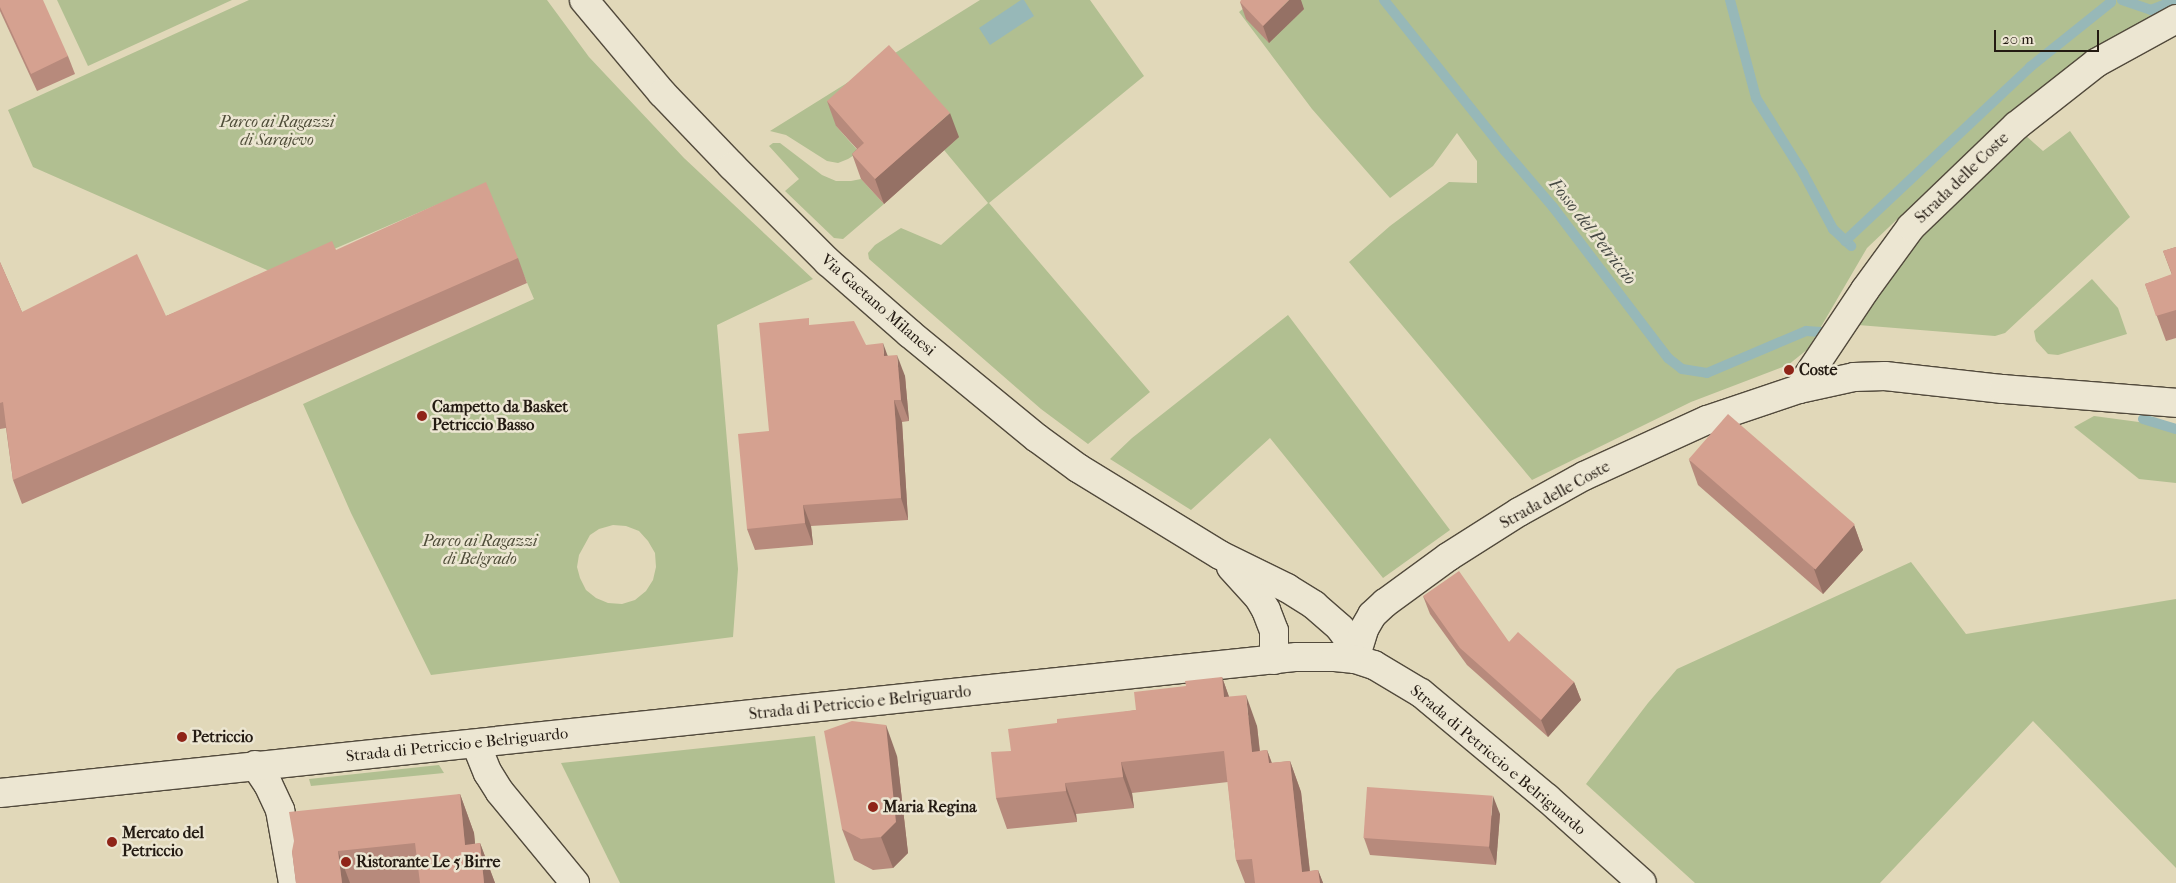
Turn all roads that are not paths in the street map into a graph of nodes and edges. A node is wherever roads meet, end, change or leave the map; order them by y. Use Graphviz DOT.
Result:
graph roads {
  1 [pos="584,0"];
  2 [pos="2176,20"];
  3 [pos="1799,389"];
  4 [pos="2176,403"];
  5 [pos="1220,555"];
  6 [pos="1355,659"];
  7 [pos="1274,660"];
  8 [pos="476,744"];
  9 [pos="255,765"];
  10 [pos="0,792"];
  11 [pos="292,883"];
  12 [pos="576,883"];
  13 [pos="1642,883"];
  1 -- 5 [label="street, Via Gaetano Milanesi"];
  2 -- 3 [label="street, Strada delle Coste"];
  3 -- 4 [label="street, Strada delle Coste"];
  3 -- 6 [label="street, Strada delle Coste"];
  5 -- 6 [label="street, Via Gaetano Milanesi"];
  5 -- 7 [label="street, Via Gaetano Milanesi"];
  6 -- 7 [label="street, Strada di Petriccio e Belriguardo"];
  6 -- 13 [label="street, Strada di Petriccio e Belriguardo"];
  7 -- 8 [label="street, Strada di Petriccio e Belriguardo"];
  8 -- 9 [label="street, Strada di Petriccio e Belriguardo"];
  8 -- 12 [label="street"];
  9 -- 10 [label="street, Strada di Petriccio e Belriguardo"];
  9 -- 11 [label="street"];
}
